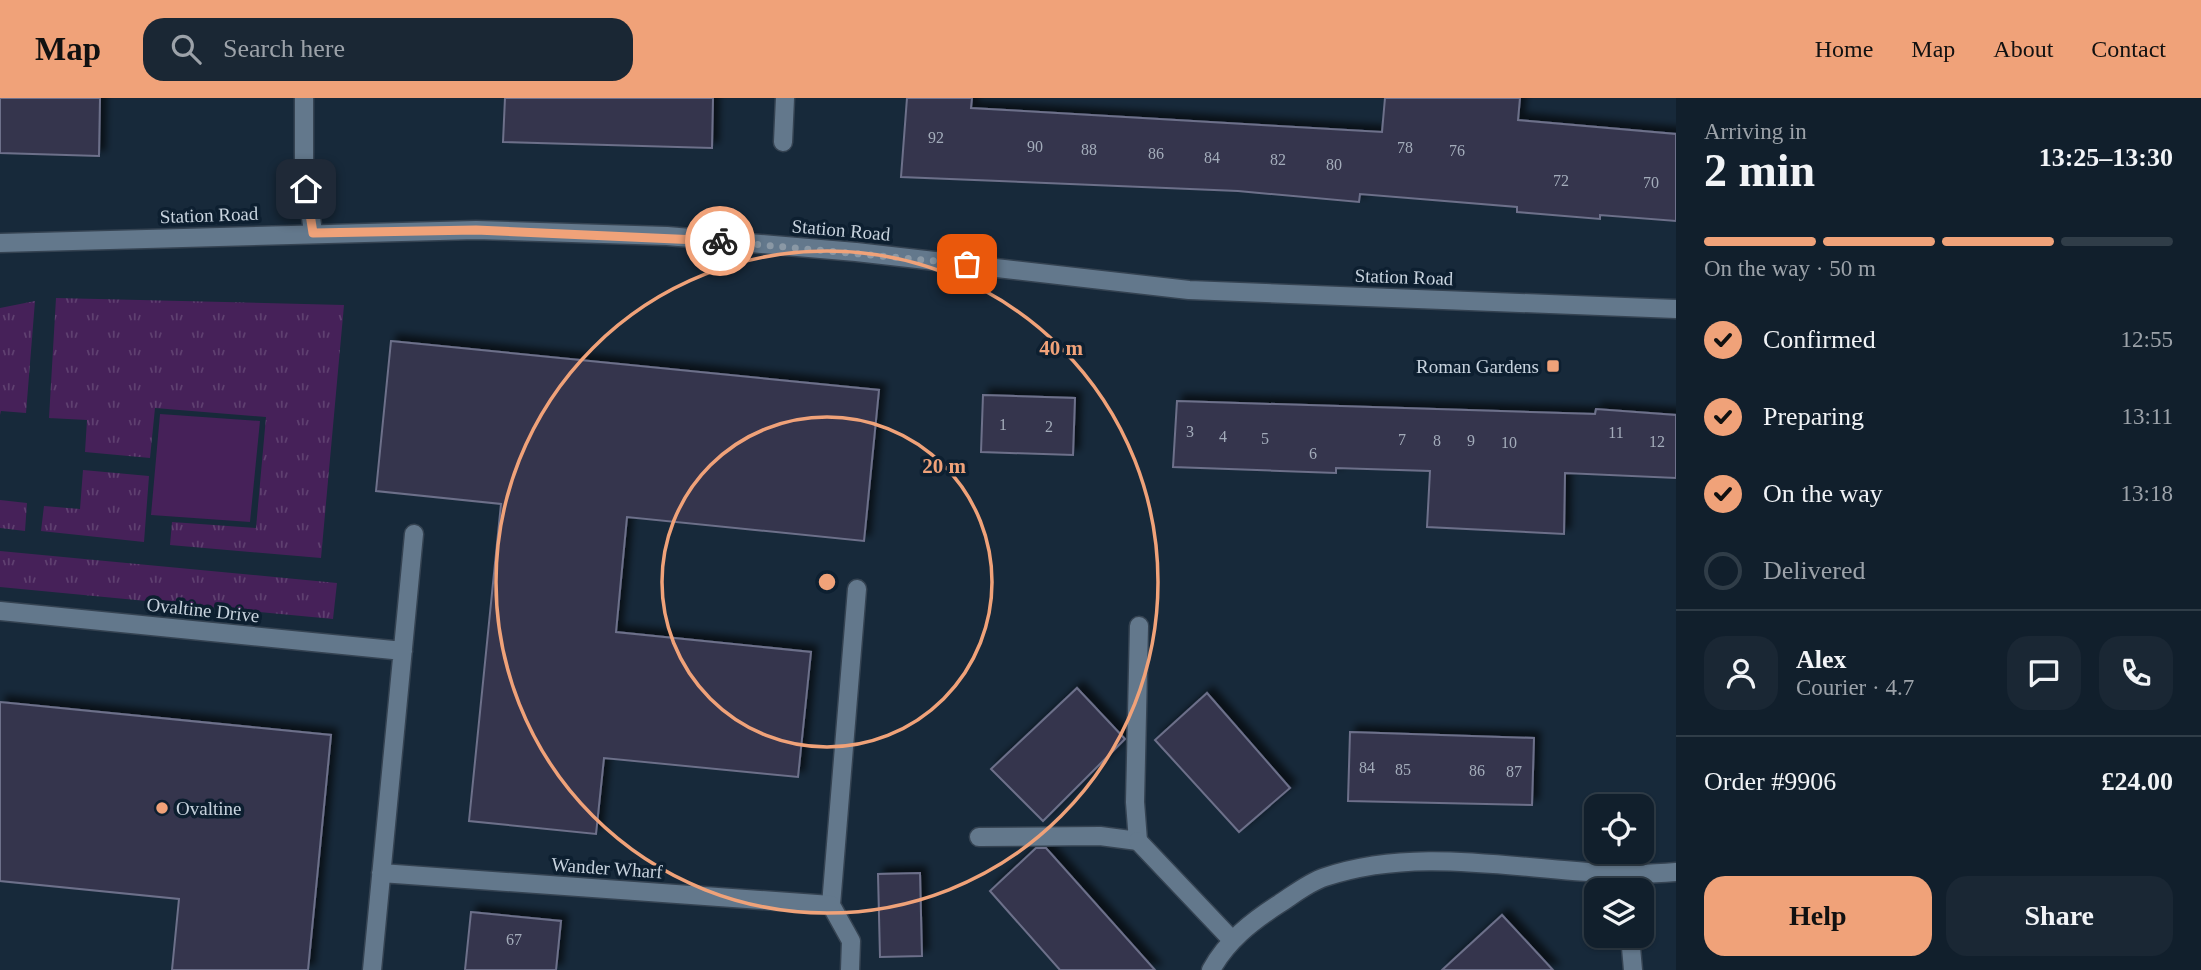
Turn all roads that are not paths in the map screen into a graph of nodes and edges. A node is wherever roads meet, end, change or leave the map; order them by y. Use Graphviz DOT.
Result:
graph roads {
  1 [pos="304,98"];
  2 [pos="785,98"];
  3 [pos="783,142"];
  4 [pos="313,233"];
  5 [pos="0,243"];
  6 [pos="1676,309"];
  7 [pos="414,534"];
  8 [pos="857,589"];
  9 [pos="0,611"];
  10 [pos="1139,626"];
  11 [pos="403,651"];
  12 [pos="979,837"];
  13 [pos="1138,841"];
  14 [pos="1676,872"];
  15 [pos="381,873"];
  16 [pos="1592,878"];
  17 [pos="1653,878"];
  18 [pos="831,905"];
  19 [pos="1231,939"];
  20 [pos="1631,948"];
  21 [pos="372,970"];
  22 [pos="850,970"];
  23 [pos="1211,970"];
  24 [pos="1633,970"];
  1 -- 4 [label="street"];
  2 -- 3 [label="street"];
  4 -- 5 [label="street, Station Road"];
  4 -- 6 [label="street, Station Road"];
  7 -- 11 [label="street"];
  8 -- 18 [label="street"];
  9 -- 11 [label="street, Ovaltine Drive"];
  10 -- 13 [label="street"];
  11 -- 15 [label="street"];
  12 -- 13 [label="street"];
  13 -- 19 [label="street"];
  14 -- 17 [label="street"];
  15 -- 18 [label="street, Wander Wharf"];
  15 -- 21 [label="street"];
  16 -- 19 [label="street"];
  18 -- 22 [label="street"];
  19 -- 23 [label="street"];
  20 -- 24 [label="street"];
}
